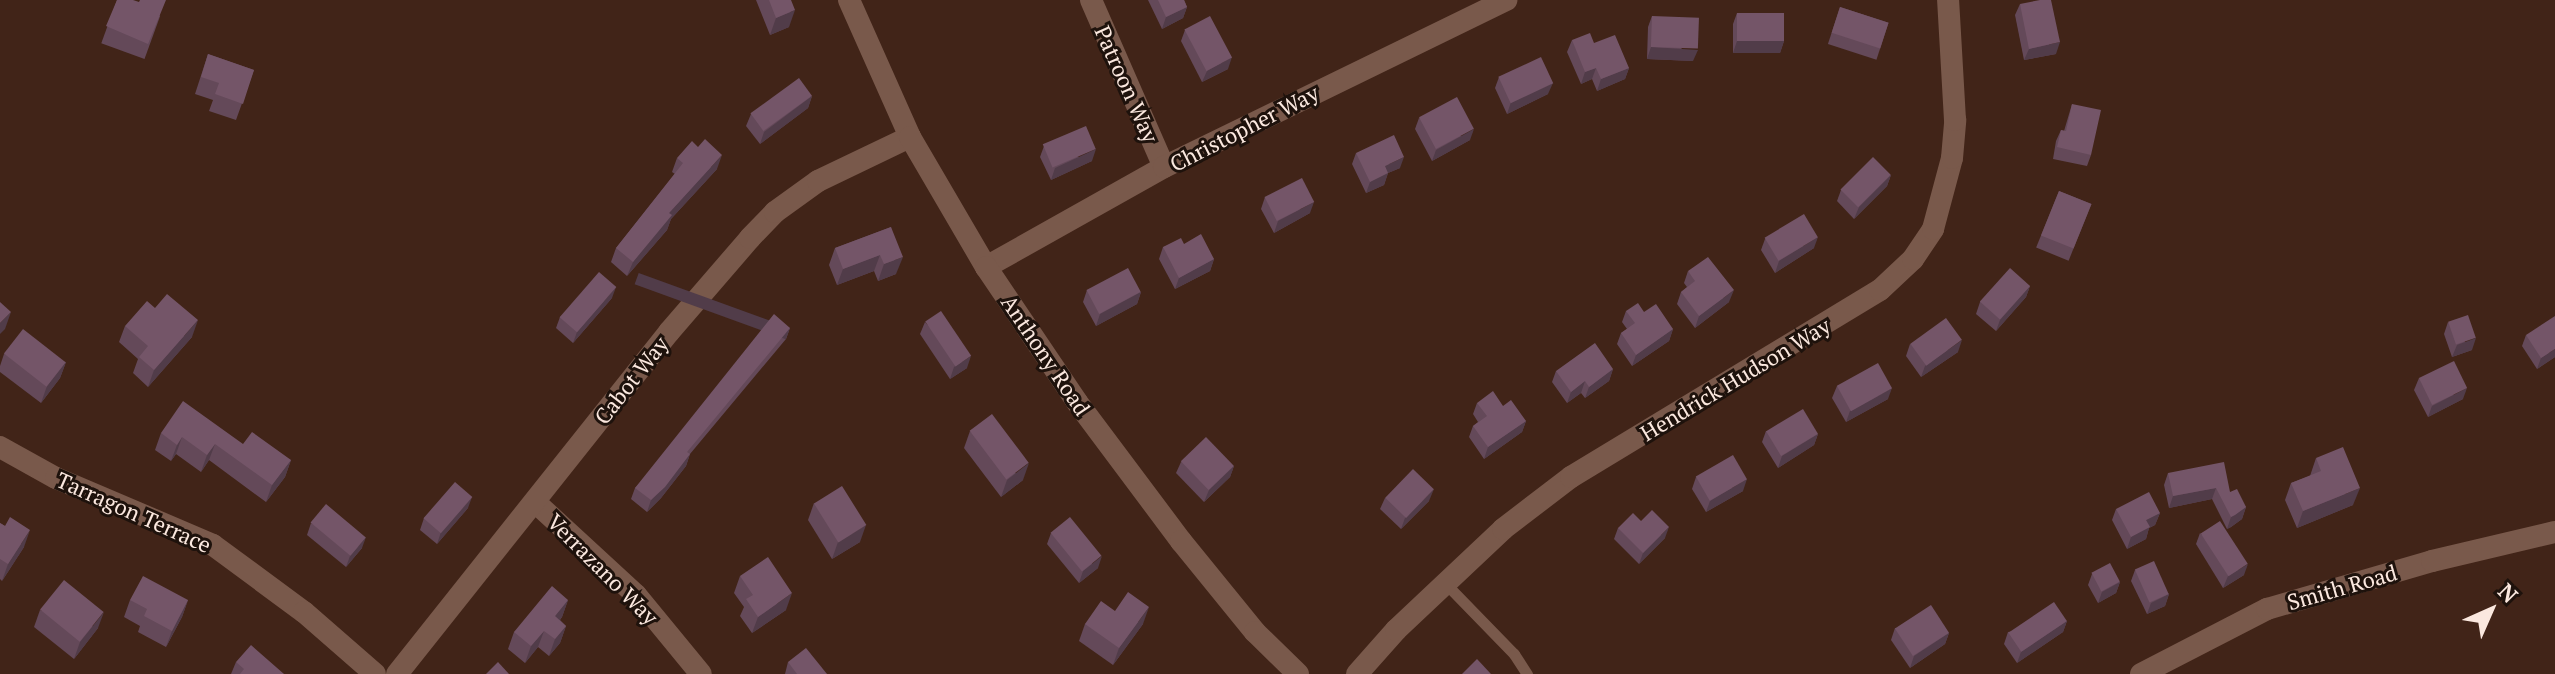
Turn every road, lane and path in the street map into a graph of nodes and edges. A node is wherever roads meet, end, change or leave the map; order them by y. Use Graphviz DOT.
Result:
graph roads {
  1 [pos="849,0"];
  2 [pos="1091,0"];
  3 [pos="1506,0"];
  4 [pos="1948,0"];
  5 [pos="910,137"];
  6 [pos="1164,167"];
  7 [pos="986,267"];
  8 [pos="0,447"];
  9 [pos="535,502"];
  10 [pos="2555,532"];
  11 [pos="1445,583"];
  12 [pos="375,674"];
  13 [pos="397,674"];
  14 [pos="701,674"];
  15 [pos="1298,674"];
  16 [pos="1357,674"];
  17 [pos="1527,674"];
  18 [pos="2141,674"];
  1 -- 5 [label="street, Anthony Road"];
  2 -- 6 [label="street, Patroon Way"];
  3 -- 6 [label="street, Christopher Way"];
  4 -- 11 [label="street, Hendrick Hudson Way"];
  5 -- 7 [label="street, Anthony Road"];
  5 -- 9 [label="street, Cabot Way"];
  6 -- 7 [label="street, Christopher Way"];
  7 -- 15 [label="street, Anthony Road"];
  8 -- 12 [label="street, Tarragon Terrace"];
  9 -- 13 [label="street, Cabot Way"];
  9 -- 14 [label="street, Verrazano Way"];
  10 -- 18 [label="street, Smith Road"];
  11 -- 16 [label="street, Hendrick Hudson Way"];
  11 -- 17 [label="lane"];
}
